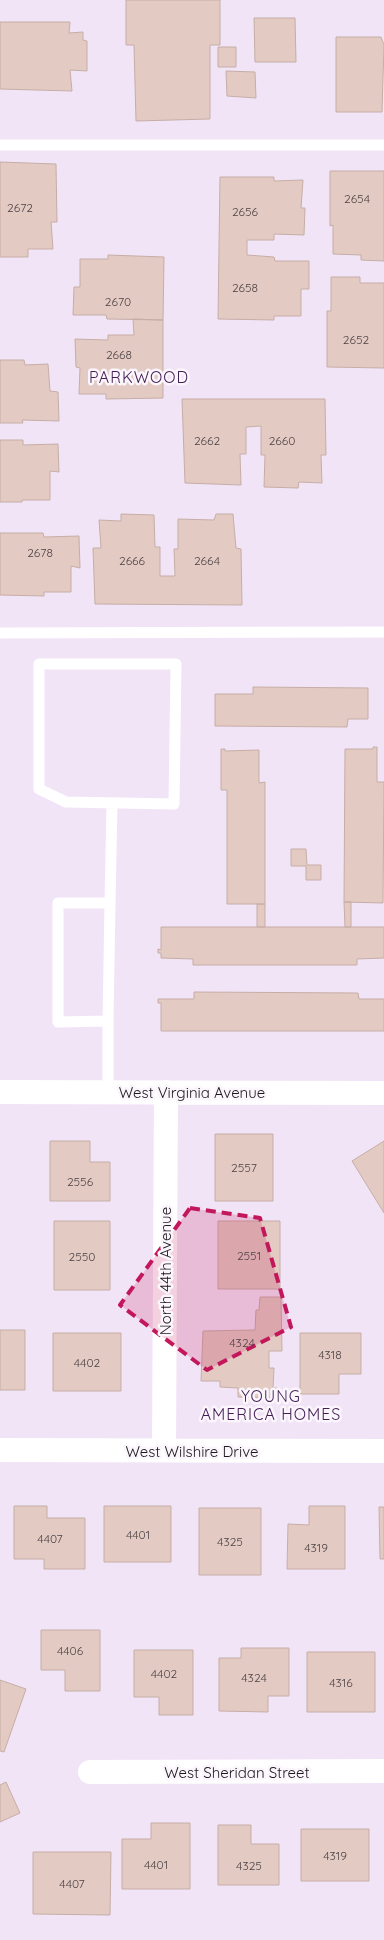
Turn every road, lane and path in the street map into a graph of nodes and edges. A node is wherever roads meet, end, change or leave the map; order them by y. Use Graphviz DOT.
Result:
graph roads {
  1 [pos="384,144"];
  2 [pos="0,145"];
  3 [pos="384,632"];
  4 [pos="0,633"];
  5 [pos="112,804"];
  6 [pos="110,903"];
  7 [pos="108,1021"];
  8 [pos="0,1092"];
  9 [pos="108,1092"];
  10 [pos="166,1092"];
  11 [pos="384,1093"];
  12 [pos="0,1450"];
  13 [pos="164,1450"];
  14 [pos="384,1451"];
  15 [pos="384,1771"];
  16 [pos="90,1772"];
  1 -- 2 [label="lane"];
  3 -- 4 [label="lane"];
  5 -- 5 [label="lane"];
  5 -- 6 [label="lane"];
  6 -- 7 [label="lane"];
  6 -- 7 [label="lane"];
  7 -- 9 [label="lane"];
  8 -- 9 [label="street, West Virginia Avenue"];
  9 -- 10 [label="street, West Virginia Avenue"];
  10 -- 11 [label="street, West Virginia Avenue"];
  10 -- 13 [label="street, North 44th Avenue"];
  12 -- 13 [label="street, West Wilshire Drive"];
  13 -- 14 [label="street, West Wilshire Drive"];
  15 -- 16 [label="street, West Sheridan Street"];
}
